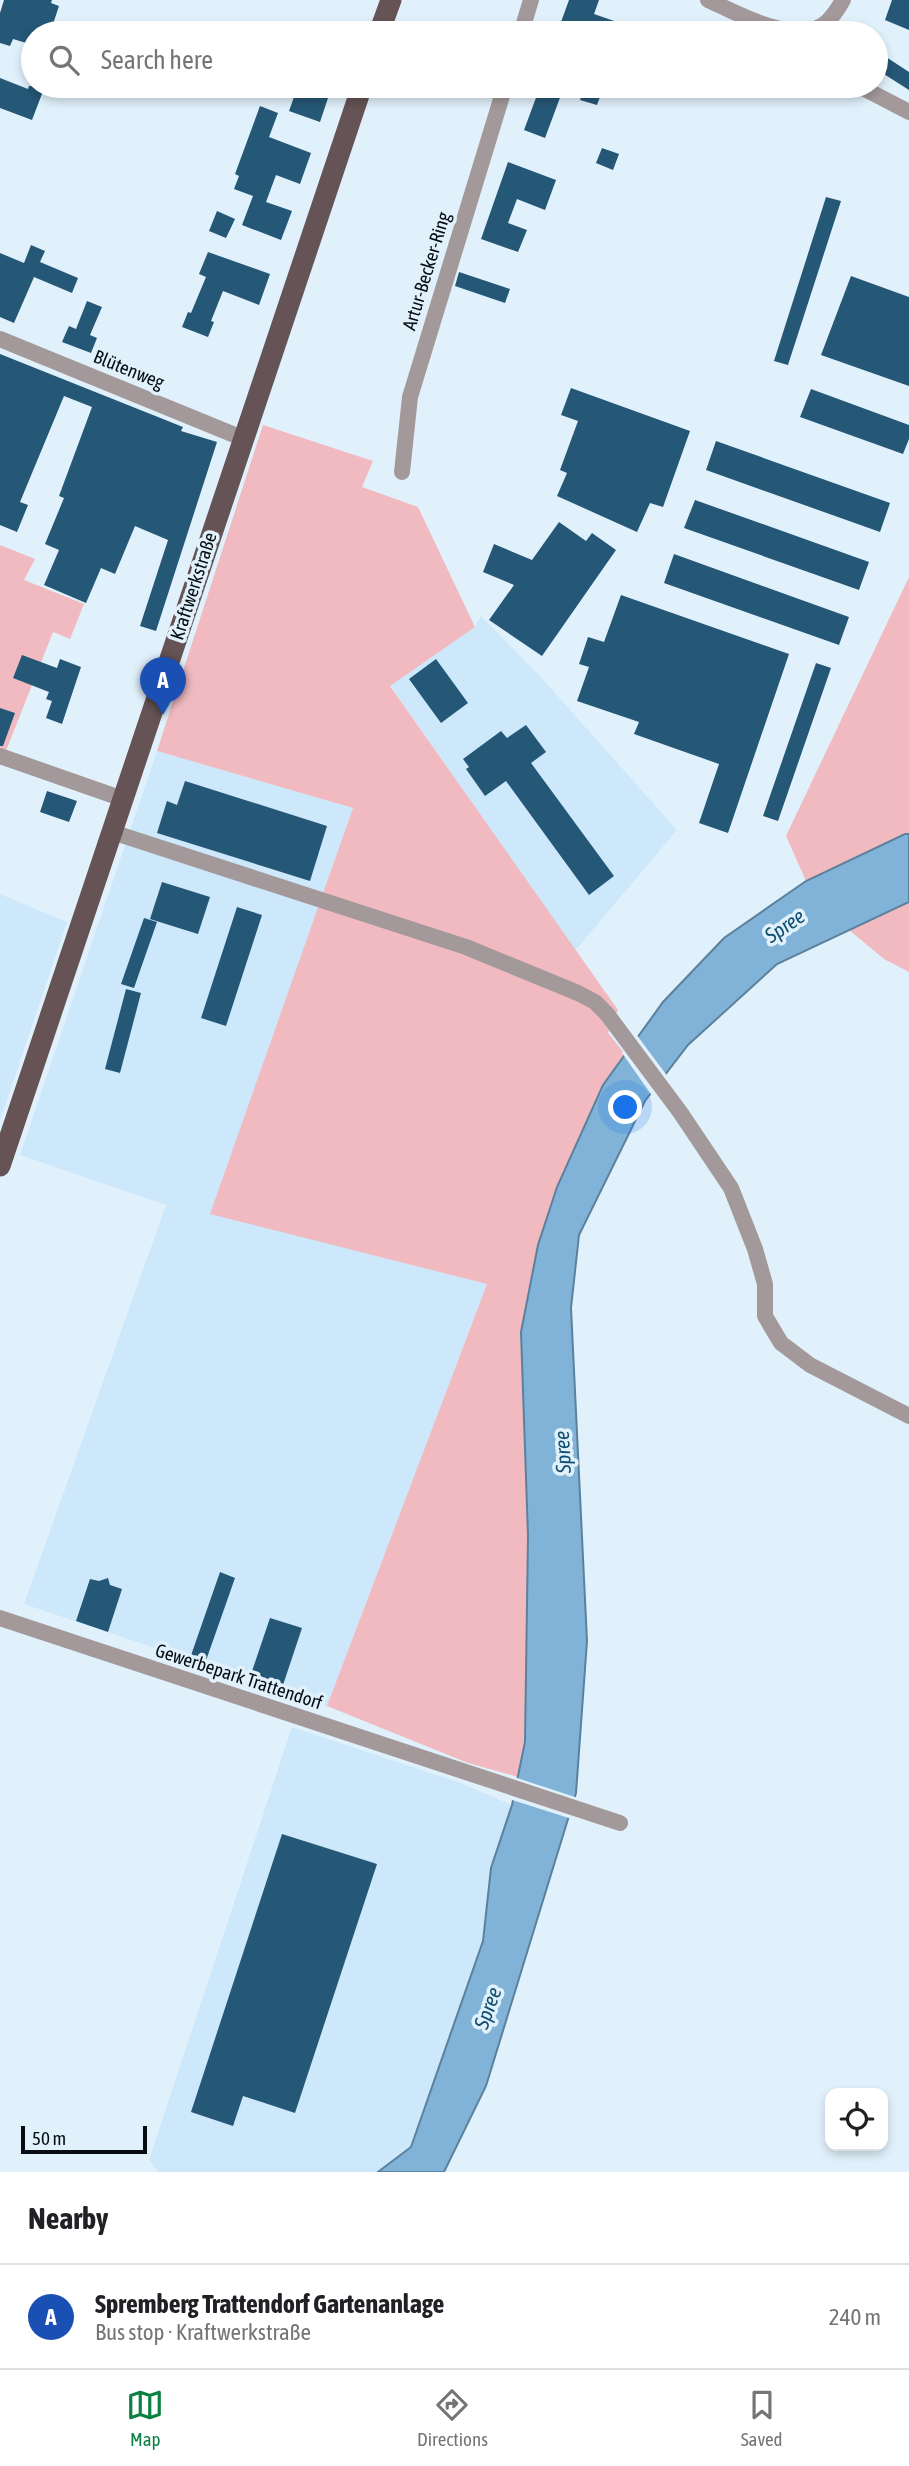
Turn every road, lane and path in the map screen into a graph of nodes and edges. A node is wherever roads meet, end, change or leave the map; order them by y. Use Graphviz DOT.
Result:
graph roads {
  1 [pos="391,0"];
  2 [pos="531,0"];
  3 [pos="708,0"];
  4 [pos="843,0"];
  5 [pos="383,21"];
  6 [pos="525,21"];
  7 [pos="756,21"];
  8 [pos="827,21"];
  9 [pos="358,98"];
  10 [pos="501,98"];
  11 [pos="882,98"];
  12 [pos="909,112"];
  13 [pos="0,339"];
  14 [pos="242,438"];
  15 [pos="402,472"];
  16 [pos="0,756"];
  17 [pos="123,799"];
  18 [pos="112,832"];
  19 [pos="0,1166"];
  20 [pos="909,1416"];
  21 [pos="0,1618"];
  22 [pos="614,1821"];
  1 -- 5 [label="main road"];
  2 -- 6 [label="street"];
  3 -- 7 [label="street"];
  4 -- 8 [label="street"];
  9 -- 14 [label="main road, Kraftwerkstraße"];
  10 -- 15 [label="street, Artur-Becker-Ring"];
  11 -- 12 [label="street"];
  13 -- 14 [label="street, Blütenweg"];
  14 -- 17 [label="main road, Kraftwerkstraße"];
  16 -- 17 [label="street"];
  17 -- 18 [label="main road, Kraftwerkstraße"];
  18 -- 19 [label="main road, Kraftwerkstraße"];
  18 -- 20 [label="street"];
  21 -- 22 [label="street, Gewerbepark Trattendorf"];
}
